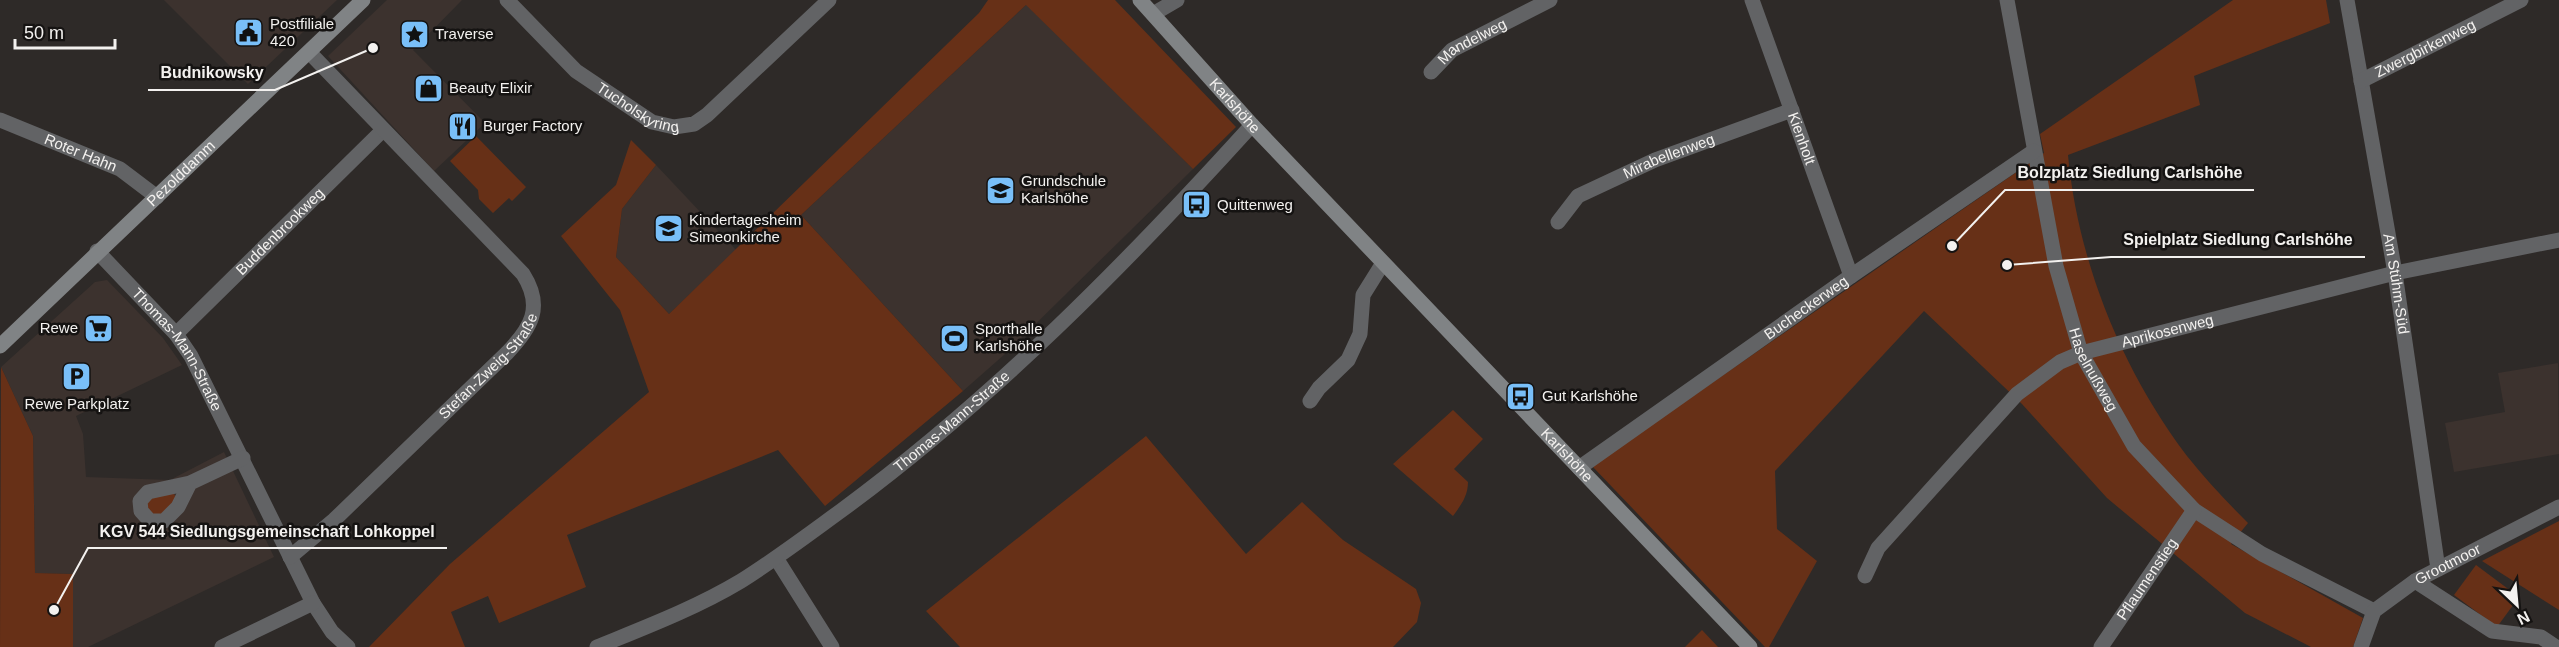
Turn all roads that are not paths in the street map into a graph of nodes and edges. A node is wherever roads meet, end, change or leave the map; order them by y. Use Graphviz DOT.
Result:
graph roads {
  1 [pos="363,0"];
  2 [pos="507,0"];
  3 [pos="829,0"];
  4 [pos="1140,0"];
  5 [pos="1177,0"];
  6 [pos="1550,0"];
  7 [pos="1752,0"];
  8 [pos="2007,0"];
  9 [pos="2348,0"];
  10 [pos="2520,0"];
  11 [pos="1153,14"];
  12 [pos="309,52"];
  13 [pos="1431,72"];
  14 [pos="2361,81"];
  15 [pos="1792,110"];
  16 [pos="0,120"];
  17 [pos="1252,125"];
  18 [pos="383,130"];
  19 [pos="2034,151"];
  20 [pos="157,197"];
  21 [pos="1558,222"];
  22 [pos="2559,240"];
  23 [pos="98,252"];
  24 [pos="1383,263"];
  25 [pos="2395,273"];
  26 [pos="1851,276"];
  27 [pos="176,334"];
  28 [pos="0,346"];
  29 [pos="2081,353"];
  30 [pos="1311,401"];
  31 [pos="243,458"];
  32 [pos="1579,468"];
  33 [pos="190,483"];
  34 [pos="2559,507"];
  35 [pos="2194,510"];
  36 [pos="290,557"];
  37 [pos="776,558"];
  38 [pos="2438,569"];
  39 [pos="1865,576"];
  40 [pos="2415,580"];
  41 [pos="313,603"];
  42 [pos="2374,611"];
  43 [pos="2517,640"];
  44 [pos="222,647"];
  45 [pos="348,647"];
  46 [pos="597,647"];
  47 [pos="832,647"];
  48 [pos="1750,647"];
  49 [pos="2102,647"];
  50 [pos="2361,647"];
  51 [pos="2556,647"];
  1 -- 12 [label="main road, Pezolddamm"];
  2 -- 3 [label="street, Tucholskyring"];
  4 -- 11 [label="main road, Karlshöhe"];
  5 -- 11 [label="street"];
  6 -- 13 [label="street, Mandelweg"];
  7 -- 15 [label="street, Kienholt"];
  8 -- 19 [label="street, Haselnußweg"];
  9 -- 14 [label="street, Am Stühm-Süd"];
  10 -- 14 [label="street, Zwergbirkenweg"];
  11 -- 17 [label="main road, Karlshöhe"];
  12 -- 18 [label="street, Stefan-Zweig-Straße"];
  12 -- 20 [label="main road, Pezolddamm"];
  14 -- 25 [label="street, Am Stühm-Süd"];
  15 -- 21 [label="street, Mirabellenweg"];
  15 -- 26 [label="street, Kienholt"];
  16 -- 20 [label="street, Roter Hahn"];
  17 -- 24 [label="main road, Karlshöhe"];
  17 -- 37 [label="street, Thomas-Mann-Straße"];
  18 -- 27 [label="street, Buddenbrookweg"];
  18 -- 36 [label="street, Stefan-Zweig-Straße"];
  19 -- 26 [label="street, Bucheckerweg"];
  19 -- 29 [label="street, Haselnußweg"];
  20 -- 23 [label="main road, Pezolddamm"];
  22 -- 25 [label="street, Aprikosenweg"];
  23 -- 27 [label="street, Thomas-Mann-Straße"];
  23 -- 28 [label="main road, Pezolddamm"];
  24 -- 30 [label="street"];
  24 -- 32 [label="main road, Karlshöhe"];
  25 -- 29 [label="street, Aprikosenweg"];
  25 -- 38 [label="street, Am Stühm-Süd"];
  26 -- 32 [label="street, Bucheckerweg"];
  27 -- 31 [label="street, Thomas-Mann-Straße"];
  29 -- 35 [label="street, Haselnußweg"];
  29 -- 39 [label="street, Aprikosenweg"];
  31 -- 33 [label="street"];
  31 -- 36 [label="street, Thomas-Mann-Straße"];
  32 -- 48 [label="main road, Karlshöhe"];
  34 -- 38 [label="street, Grootmoor"];
  35 -- 42 [label="street, Haselnußweg"];
  35 -- 49 [label="street, Pflaumenstieg"];
  36 -- 41 [label="street, Thomas-Mann-Straße"];
  37 -- 46 [label="street, Thomas-Mann-Straße"];
  37 -- 47 [label="street"];
  38 -- 40 [label="street, Grootmoor"];
  40 -- 42 [label="street, Grootmoor"];
  40 -- 43 [label="street"];
  41 -- 44 [label="street"];
  41 -- 45 [label="street, Thomas-Mann-Straße"];
  42 -- 50 [label="street"];
  43 -- 51 [label="street"];
}
